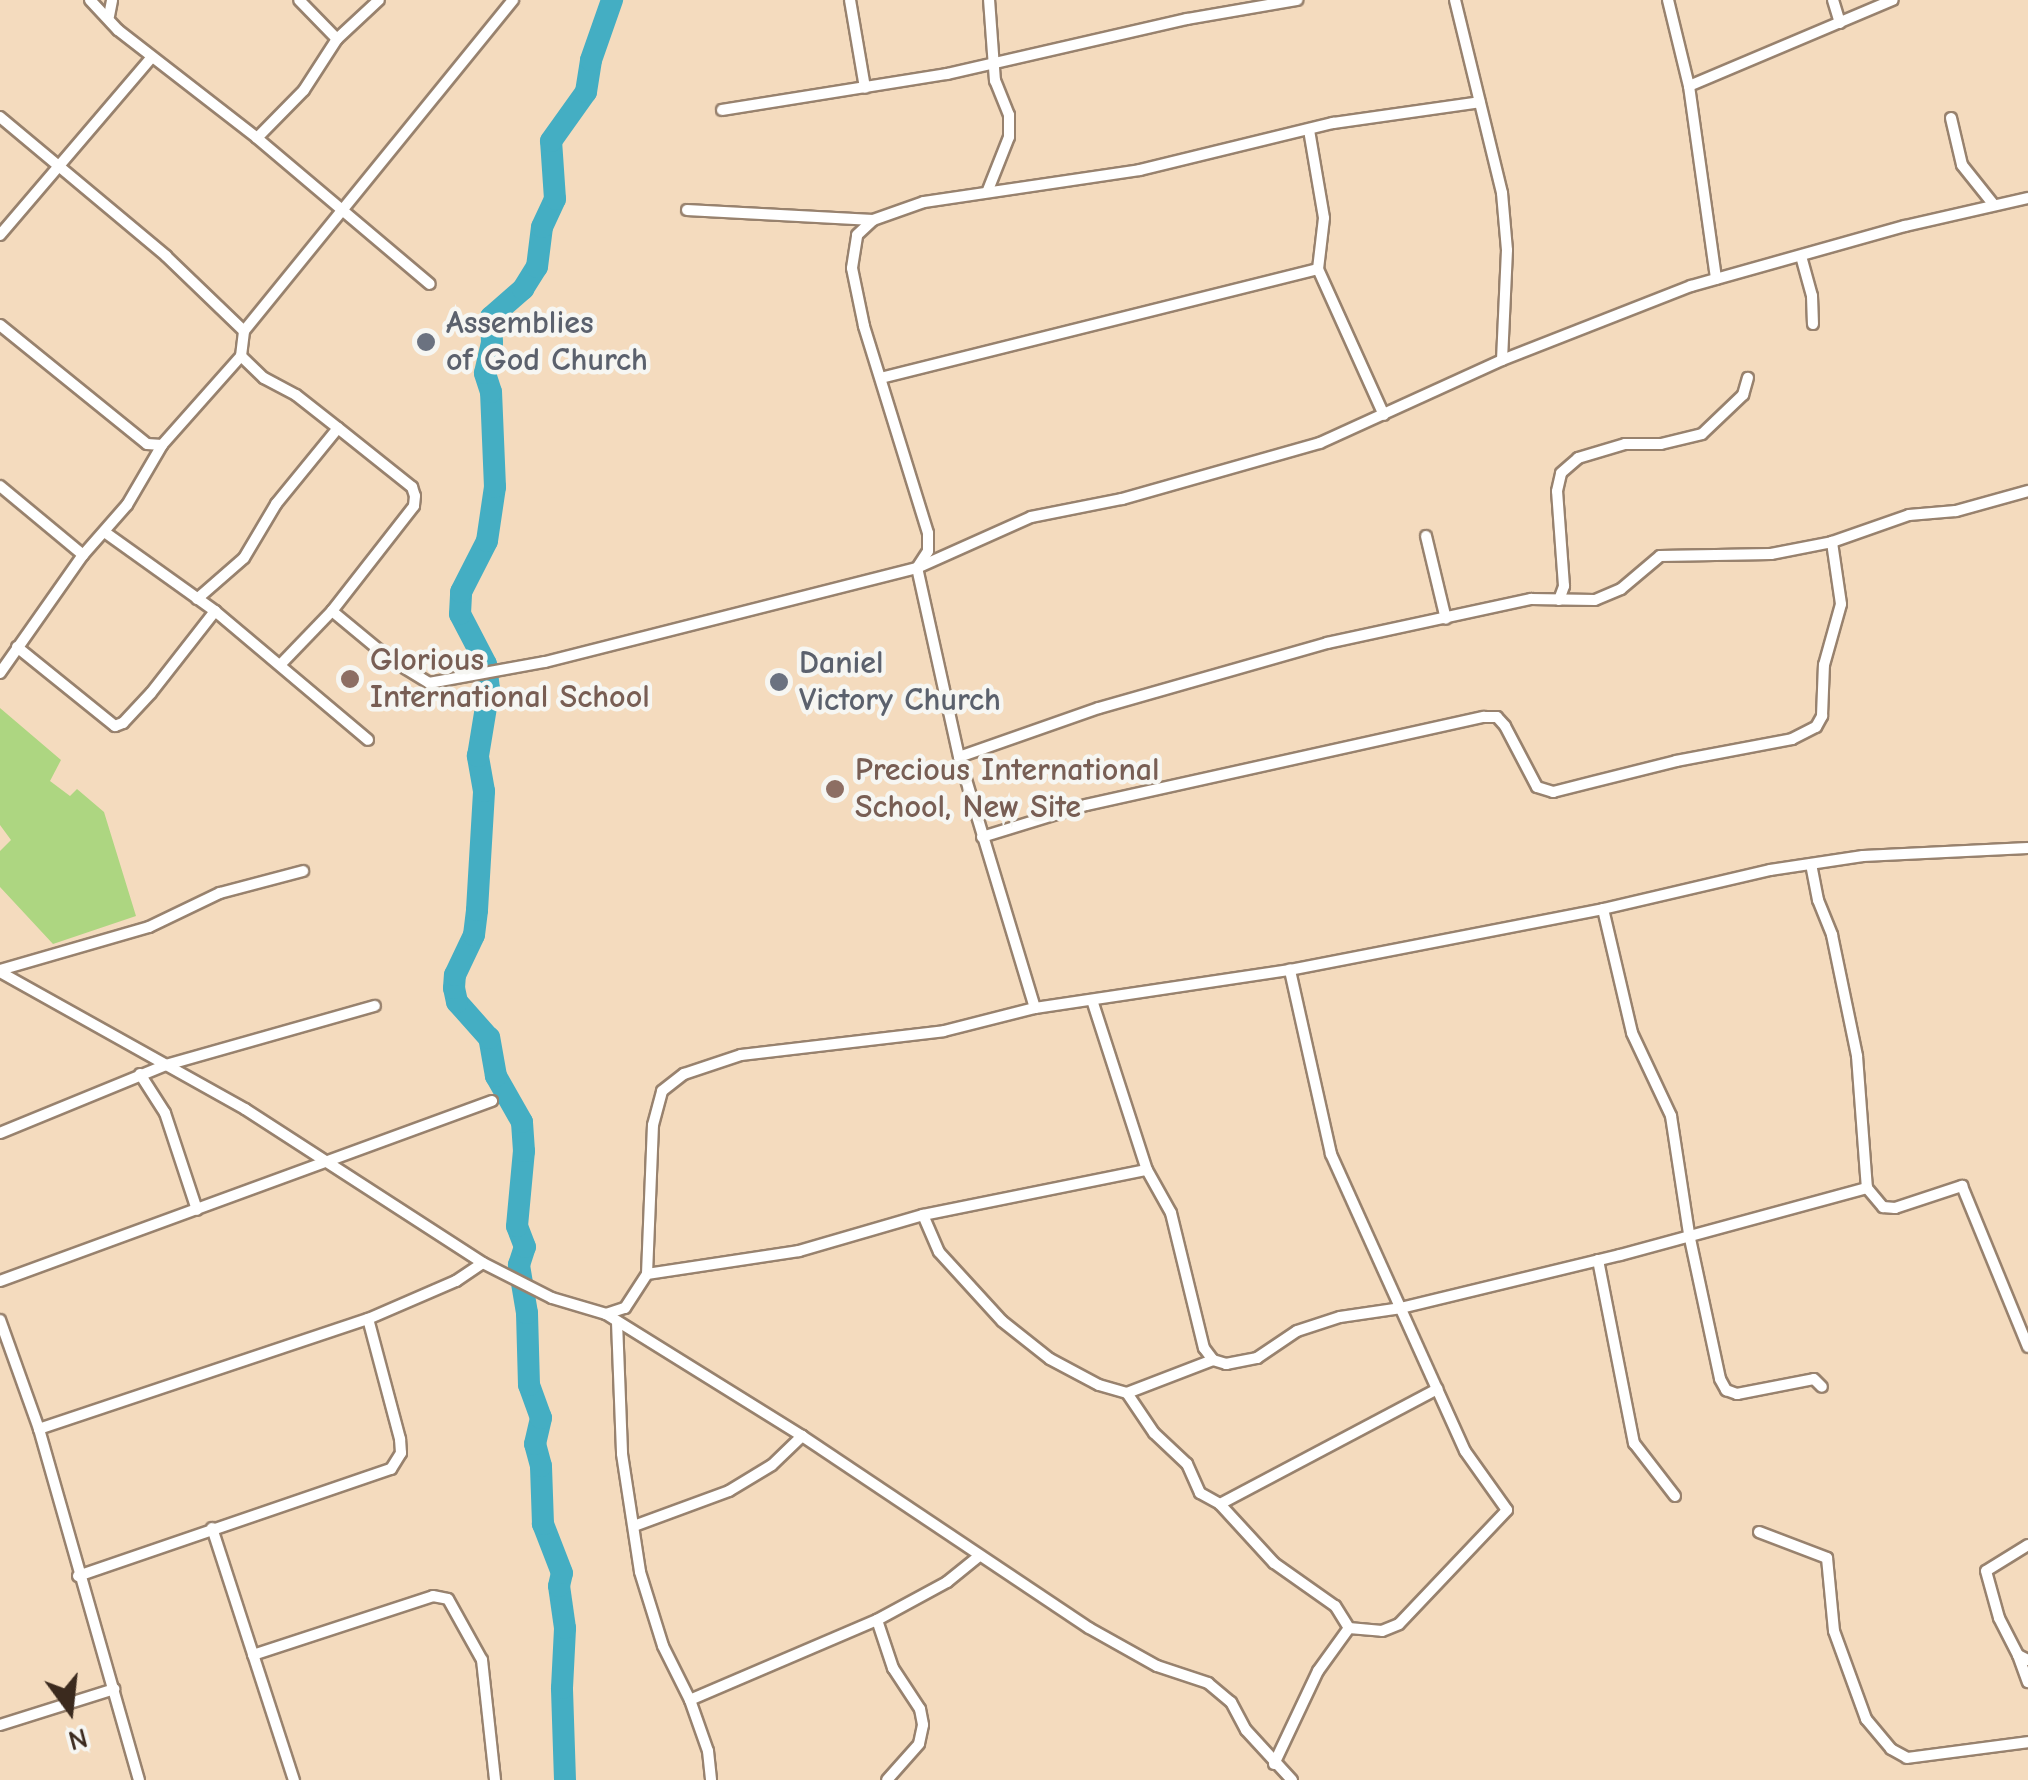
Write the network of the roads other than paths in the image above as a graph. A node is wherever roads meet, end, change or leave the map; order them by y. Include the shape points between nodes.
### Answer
1 (90, 0) edge
2 (112, 0) edge
3 (299, 0) edge
4 (378, 0) edge
5 (513, 0) edge
6 (850, 0) edge
7 (989, 0) edge
8 (1297, 0) edge
9 (1455, 0) edge
10 (1668, 0) edge
11 (1833, 0) edge
12 (1893, 0) edge
13 (109, 16) junction
14 (1840, 23) junction
15 (337, 39) junction
16 (151, 58) junction
17 (992, 64) junction
18 (1689, 86) junction
19 (865, 88) junction
20 (1480, 102) junction
21 (722, 110) dead end
22 (0, 118) edge
23 (1950, 118) dead end
24 (1309, 130) junction
25 (257, 138) junction
26 (60, 166) junction
27 (988, 190) junction
28 (2028, 198) edge
29 (1994, 205) junction
30 (340, 210) junction
31 (687, 210) dead end
32 (872, 220) junction
33 (0, 235) edge
34 (1801, 256) junction
35 (1318, 269) junction
36 (1716, 279) junction
37 (430, 284) dead end
38 (1813, 324) dead end
39 (0, 326) edge
40 (244, 330) junction
41 (241, 356) junction
42 (1502, 360) junction
43 (881, 378) junction
44 (1748, 378) dead end
45 (1384, 415) junction
46 (338, 428) junction
47 (162, 445) junction
48 (0, 486) edge
49 (2028, 491) edge
50 (106, 533) junction
51 (1426, 536) dead end
52 (1832, 542) junction
53 (83, 555) junction
54 (917, 568) junction
55 (197, 599) junction
56 (1559, 600) junction
57 (215, 611) junction
58 (332, 611) junction
59 (1446, 619) junction
60 (17, 648) junction
61 (280, 665) junction
62 (0, 673) edge
63 (368, 740) dead end
64 (959, 757) junction
65 (982, 837) junction
66 (2028, 848) edge
67 (1811, 864) junction
68 (303, 871) dead end
69 (1603, 909) junction
70 (1290, 970) junction
71 (0, 971) edge
72 (1092, 1000) junction
73 (375, 1006) dead end
74 (1036, 1008) junction
75 (166, 1065) junction
76 (140, 1074) junction
77 (492, 1101) dead end
78 (0, 1133) edge
79 (319, 1161) junction
80 (1147, 1170) junction
81 (1867, 1188) junction
82 (197, 1210) junction
83 (922, 1216) junction
84 (1689, 1234) junction
85 (1598, 1260) junction
86 (482, 1263) junction
87 (647, 1274) junction
88 (0, 1282) edge
89 (1401, 1308) junction
90 (606, 1314) junction
91 (368, 1319) junction
92 (0, 1320) edge
93 (617, 1322) junction
94 (2028, 1348) edge
95 (1212, 1360) junction
96 (1822, 1386) dead end
97 (1437, 1389) junction
98 (1127, 1393) junction
99 (39, 1428) junction
100 (802, 1436) junction
101 (1675, 1496) dead end
102 (1220, 1504) junction
103 (634, 1526) junction
104 (212, 1528) junction
105 (1759, 1532) dead end
106 (2028, 1545) edge
107 (978, 1557) junction
108 (78, 1576) junction
109 (877, 1620) junction
110 (1348, 1628) junction
111 (254, 1655) junction
112 (2023, 1658) edge
113 (2028, 1682) edge
114 (114, 1689) junction
115 (690, 1700) junction
116 (0, 1724) edge
117 (2028, 1742) edge
118 (1274, 1764) junction
119 (139, 1780) edge
120 (294, 1780) edge
121 (494, 1780) edge
122 (711, 1780) edge
123 (887, 1780) edge
124 (1292, 1780) edge

1 - 13 street
2 - 13 street
3 - 15 street
4 - 15 street
5 - 30 street
6 - 19 street
7 - 17 street
8 - 17 street
9 - 20 street
10 - 18 street
11 - 14 street
12 - 14 street
13 - 16 street
14 - 18 street
15 - 25 street via 304,90
16 - 25 street
16 - 26 street
17 - 19 street
17 - 27 street via 1009,137
18 - 36 street
19 - 21 street
20 - 24 street
20 - 42 street via 1502,193 1507,250
22 - 26 street
23 - 29 street via 1962,165
24 - 27 street via 1140,170
24 - 35 street via 1324,218
25 - 30 street
26 - 33 street
26 - 40 street
27 - 32 street
28 - 29 street
29 - 34 street
30 - 37 street
30 - 40 street
31 - 32 street
32 - 43 street via 857,235 852,268
34 - 36 street
34 - 38 street
35 - 43 street
35 - 45 street
36 - 42 street
39 - 47 street via 147,444
40 - 41 street
41 - 46 street
41 - 47 street
42 - 45 street
43 - 54 street via 928,533 928,551
44 - 56 street via 1743,395 1702,434 1625,444 1578,458 1561,473
45 - 54 street via 1302,448 1122,499 1031,517
46 - 55 street via 276,504 244,558
46 - 58 street via 416,496
47 - 50 street
48 - 53 street
49 - 52 street via 1956,511 1909,515
50 - 53 street
50 - 55 street
51 - 59 street
52 - 56 street via 1770,554 1660,556 1595,600
52 - 65 street via 1842,604 1824,665 1822,716 1816,727 1792,739 1554,792 1538,786 1505,726 1484,717 1125,796
53 - 60 street
54 - 58 street via 429,683
54 - 64 street
55 - 57 street
56 - 59 street
57 - 60 street via 152,693 115,726
57 - 61 street
58 - 61 street
59 - 64 street via 1327,643 1098,708
60 - 62 street
61 - 63 street
64 - 65 street
65 - 74 street
66 - 67 street
67 - 69 street
67 - 81 street via 1857,1056
68 - 71 street via 220,894 149,928
69 - 70 street
69 - 84 street via 1632,1033 1671,1116
70 - 72 street
70 - 89 street via 1331,1154
71 - 75 street
72 - 74 street
72 - 80 street
73 - 75 street
74 - 87 street via 944,1031 741,1055 684,1074 662,1092 652,1126
75 - 76 street
75 - 79 street
76 - 78 street
76 - 82 street via 165,1114
77 - 79 street
79 - 82 street
79 - 86 street
80 - 83 street
80 - 95 street via 1170,1213
81 - 84 street
81 - 94 street via 1883,1208 1895,1208 1962,1186
82 - 88 street
83 - 87 street via 798,1250
83 - 98 street via 939,1252 1002,1321 1050,1359
84 - 85 street
84 - 96 street via 1726,1390 1737,1394 1814,1379
85 - 89 street
85 - 101 street via 1634,1443
86 - 90 street
86 - 91 street
87 - 90 street via 624,1308
89 - 95 street via 1340,1317 1297,1332 1257,1358
89 - 97 street
90 - 93 street
91 - 99 street
91 - 104 street via 400,1439 401,1453 391,1468
92 - 99 street
93 - 100 street
93 - 103 street via 622,1454
95 - 98 street
97 - 102 street
97 - 110 street via 1465,1451 1507,1510 1399,1624 1382,1631
98 - 102 street via 1154,1433 1187,1464 1200,1493
99 - 108 street
100 - 103 street via 772,1465 729,1491
100 - 107 street
102 - 110 street via 1274,1563 1335,1606
103 - 115 street via 663,1646
104 - 108 street
104 - 111 street
105 - 117 street via 1826,1558 1834,1631 1866,1719 1891,1748 1907,1758
106 - 112 street via 1986,1571 1999,1618
107 - 109 street
107 - 118 street via 1157,1666 1208,1683 1231,1702
108 - 114 street
109 - 115 street
109 - 123 street via 923,1726 919,1744
110 - 118 street via 1318,1671
111 - 120 street
111 - 121 street via 433,1596 448,1599 482,1660
112 - 113 street
114 - 116 street
114 - 119 street
115 - 122 street
118 - 124 street

